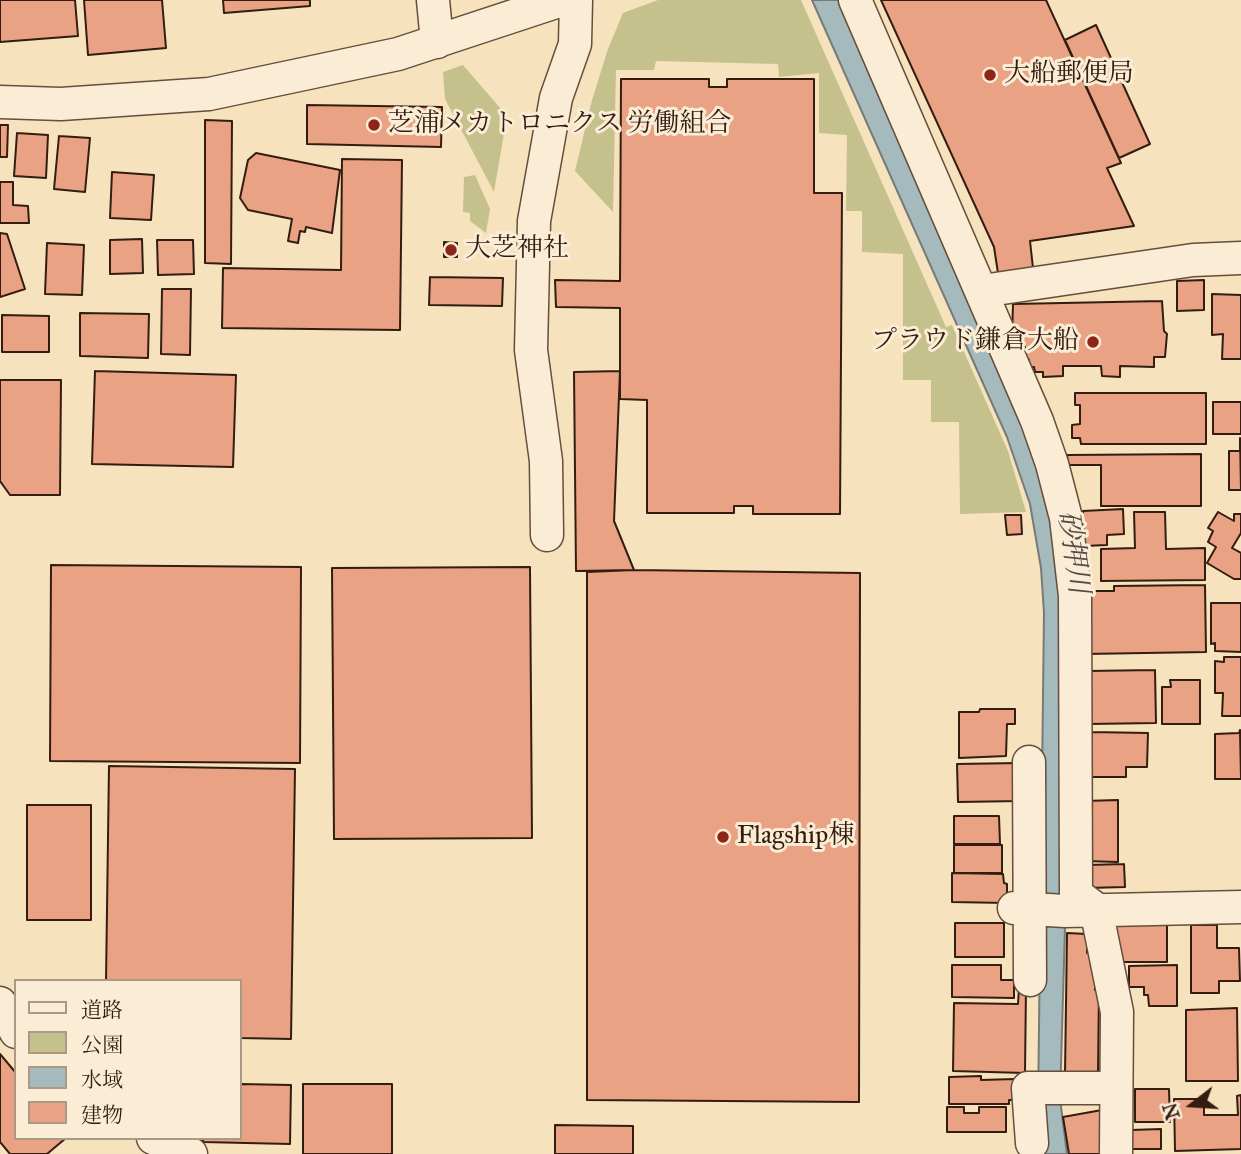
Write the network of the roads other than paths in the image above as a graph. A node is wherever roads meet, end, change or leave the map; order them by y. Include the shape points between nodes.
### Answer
1 (433, 0) edge
2 (562, 0) edge
3 (576, 0) edge
4 (855, 0) edge
5 (437, 42) junction
6 (0, 102) edge
7 (1239, 252) edge
8 (982, 291) junction
9 (547, 535) dead end
10 (1029, 762) dead end
11 (1241, 906) edge
12 (1049, 909) junction
13 (1030, 980) dead end
14 (0, 1003) edge
15 (14, 1028) edge
16 (1116, 1088) junction
17 (158, 1140) edge
18 (1032, 1143) dead end
19 (191, 1154) edge
20 (1116, 1154) edge

1 - 5 street
2 - 5 street
3 - 9 street via 575,44 556,98 534,221 531,349 546,461
4 - 8 street
5 - 6 street via 209,94 61,104
7 - 8 street
8 - 12 street via 1052,464 1066,518 1075,596 1076,894
10 - 12 street
11 - 12 street
12 - 13 street
12 - 16 street via 1116,1012
14 - 15 street
16 - 18 street via 1028,1088
16 - 20 street
17 - 19 street

